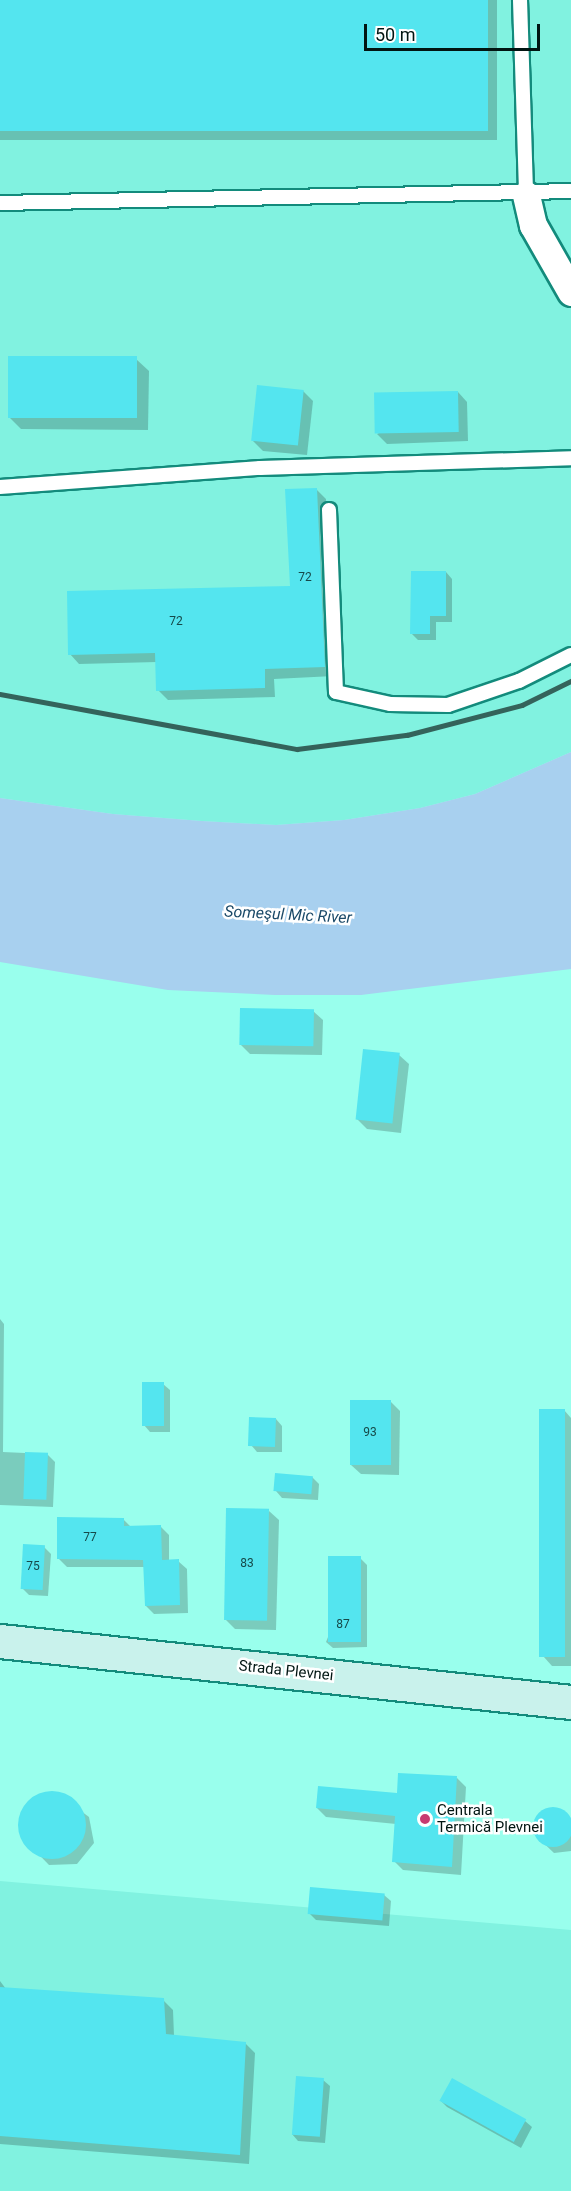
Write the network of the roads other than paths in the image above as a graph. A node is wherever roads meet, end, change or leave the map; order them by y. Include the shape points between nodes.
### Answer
1 (520, 0) edge
2 (571, 191) edge
3 (526, 195) junction
4 (0, 203) edge
5 (571, 292) edge
6 (571, 458) edge
7 (0, 487) edge
8 (329, 510) dead end
9 (571, 655) edge
10 (0, 1641) edge
11 (571, 1702) edge

1 - 3 lane
2 - 3 lane
3 - 4 lane
3 - 5 street via 533,225
6 - 7 lane via 260,468
8 - 9 lane via 336,692 390,704 448,705 519,681
10 - 11 main road, Strada Plevnei

